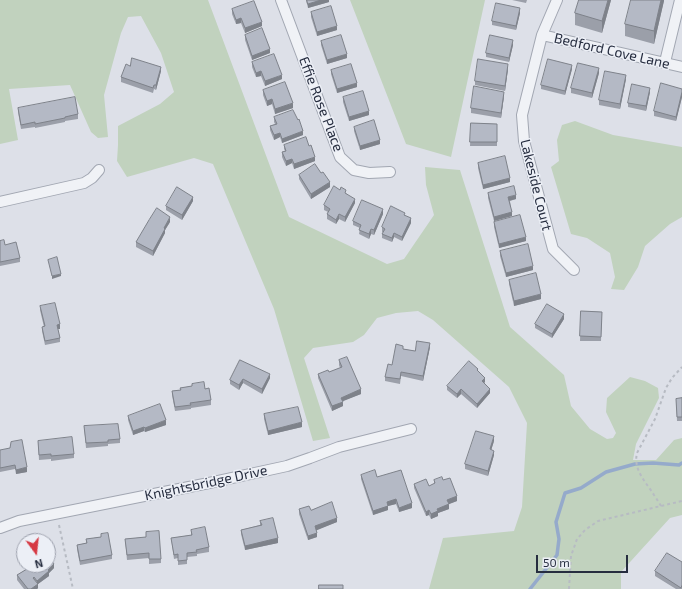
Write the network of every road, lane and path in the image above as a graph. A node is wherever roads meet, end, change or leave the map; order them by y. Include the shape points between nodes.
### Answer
1 (281, 0) edge
2 (556, 0) edge
3 (680, 0) edge
4 (542, 35) junction
5 (665, 62) junction
6 (682, 66) edge
7 (98, 170) dead end
8 (390, 172) dead end
9 (0, 202) edge
10 (574, 270) dead end
11 (682, 367) edge
12 (410, 429) dead end
13 (682, 501) edge
14 (661, 506) junction
15 (57, 514) junction
16 (0, 528) edge
17 (73, 589) edge
18 (569, 589) edge

1 - 8 street, Effie Rose Place via 340,157 354,170 370,173
2 - 4 street, Lakeside Court
3 - 5 street
4 - 5 street, Bedford Cove Lane
4 - 10 street, Lakeside Court via 522,115 524,141 553,249
5 - 6 street, Bedford Cove Lane
7 - 9 street via 84,184
11 - 14 path via 666,388 655,419 636,458 638,470
12 - 15 street, Knightsbridge Drive via 339,447 287,466
13 - 14 path
14 - 18 path via 598,521 585,530 577,539 571,556
15 - 16 street, Knightsbridge Drive via 19,521
15 - 17 path

